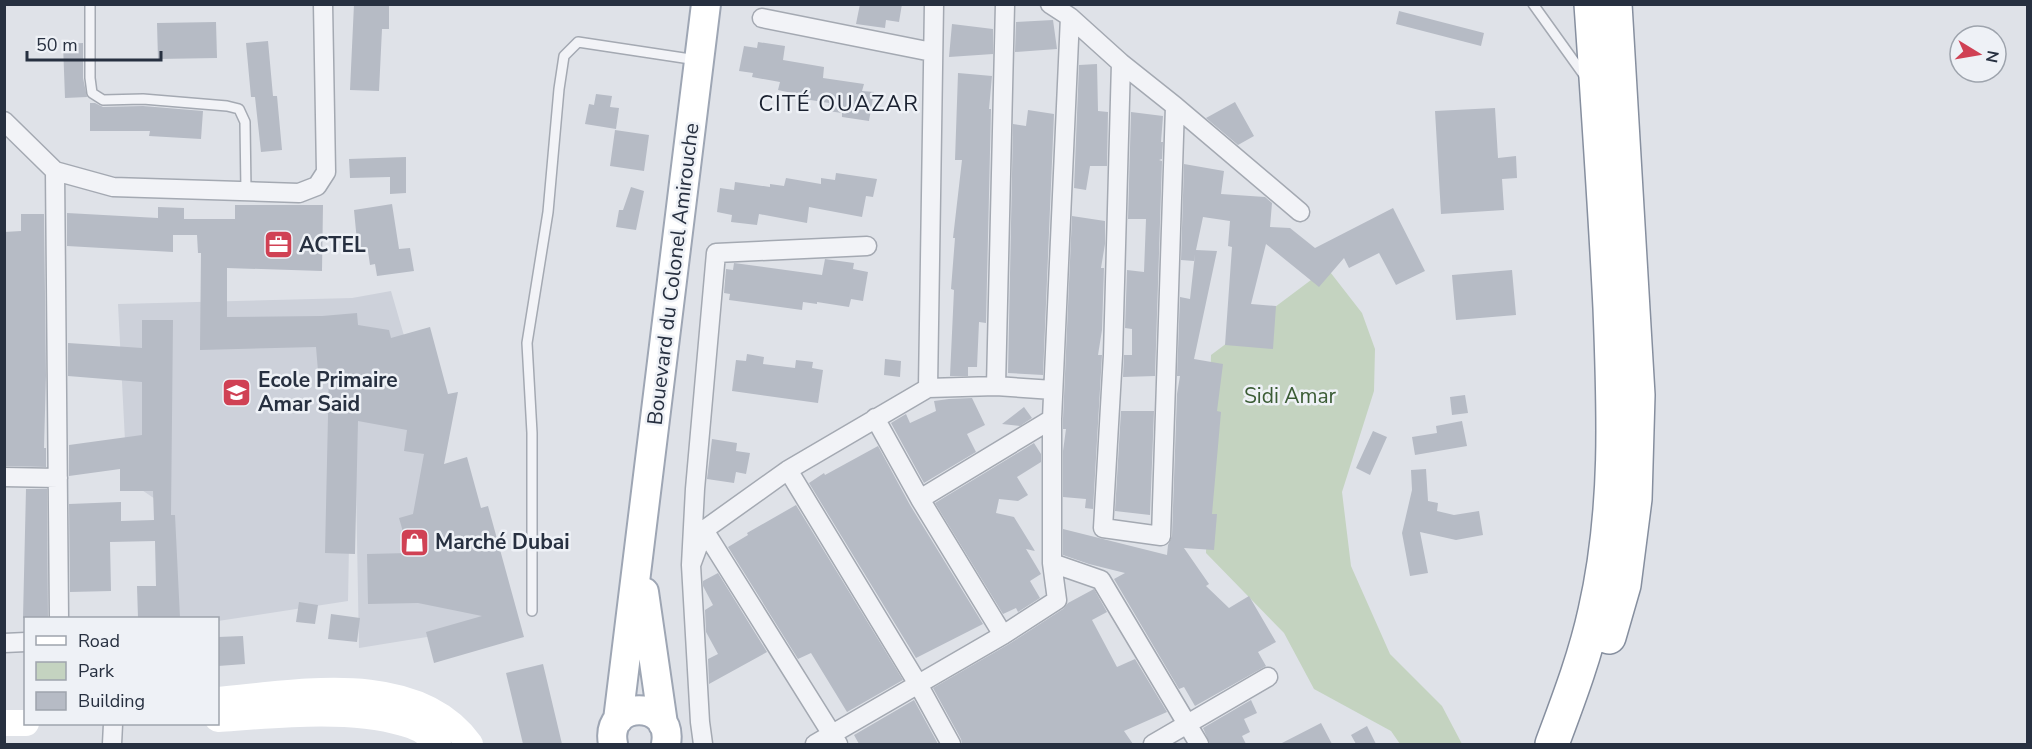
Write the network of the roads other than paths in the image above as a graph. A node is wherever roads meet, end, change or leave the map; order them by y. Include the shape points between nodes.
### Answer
1 (90, 4) edge
2 (323, 4) edge
3 (706, 4) edge
4 (934, 4) edge
5 (1005, 4) edge
6 (1050, 4) edge
7 (1533, 4) edge
8 (1591, 4) edge
9 (1615, 4) edge
10 (1070, 17) junction
11 (762, 18) dead end
12 (932, 52) junction
13 (699, 60) junction
14 (1121, 63) junction
15 (1597, 92) junction
16 (1175, 106) junction
17 (4, 121) edge
18 (55, 171) junction
19 (246, 191) junction
20 (1300, 212) dead end
21 (867, 246) dead end
22 (996, 386) junction
23 (928, 388) junction
24 (1053, 390) junction
25 (875, 418) junction
26 (1052, 419) junction
27 (788, 470) junction
28 (4, 477) edge
29 (58, 478) junction
30 (920, 499) junction
31 (704, 530) junction
32 (639, 543) junction
33 (1052, 563) junction
34 (691, 565) junction
35 (532, 611) dead end
36 (58, 617) edge
37 (1003, 635) junction
38 (24, 642) edge
39 (4, 643) edge
40 (1268, 678) dead end
41 (918, 684) junction
42 (219, 700) edge
43 (219, 719) edge
44 (4, 723) edge
45 (24, 723) edge
46 (113, 725) edge
47 (1186, 725) junction
48 (614, 738) edge
49 (666, 739) edge
50 (836, 740) edge
51 (112, 744) edge
52 (438, 744) edge
53 (470, 744) edge
54 (703, 744) edge
55 (815, 744) edge
56 (951, 744) edge
57 (1153, 744) edge
58 (1199, 744) edge
59 (1552, 744) edge
60 (1576, 744) edge

1 - 19 lane via 92,93 103,100 143,99 239,110 245,122
2 - 19 street via 326,172 317,186 299,193
3 - 13 main road, Bouevard du Colonel Amirouche
4 - 12 street
5 - 22 street
6 - 10 street
7 - 15 lane
8 - 15 highway
9 - 60 highway via 1638,395 1635,499 1624,585
10 - 14 street
10 - 24 street
11 - 12 street
12 - 23 street
13 - 32 main road, Bouevard du Colonel Amirouche
13 - 35 lane via 578,42 564,56 548,212 527,344 532,433
14 - 16 street
14 - 16 street via 1113,355 1103,528 1161,536
15 - 59 highway via 1614,395 1613,483 1595,610 1576,681
16 - 20 street
17 - 18 street
18 - 19 street via 112,187
18 - 29 street
21 - 34 street via 716,252
22 - 23 street
22 - 24 street
23 - 25 street
24 - 26 street
25 - 27 street
25 - 30 street
26 - 30 street
26 - 33 street
27 - 31 street
27 - 41 street
28 - 29 street
29 - 36 street
30 - 37 street
31 - 34 street
31 - 50 street
32 - 48 main road, Bouevard du Colonel Amirouche
32 - 49 main road, Bouevard du Colonel Amirouche
33 - 37 street via 1057,600
33 - 47 street via 1101,580
34 - 54 street
37 - 41 street
38 - 39 street
40 - 47 street
41 - 50 street
41 - 56 street
42 - 53 main road via 318,690 378,694 417,704 441,717
43 - 52 main road via 359,716 404,723
44 - 45 main road
46 - 51 street
47 - 57 street
47 - 58 street
48 - 49 main road via 632,711 641,710 658,717
50 - 55 street

